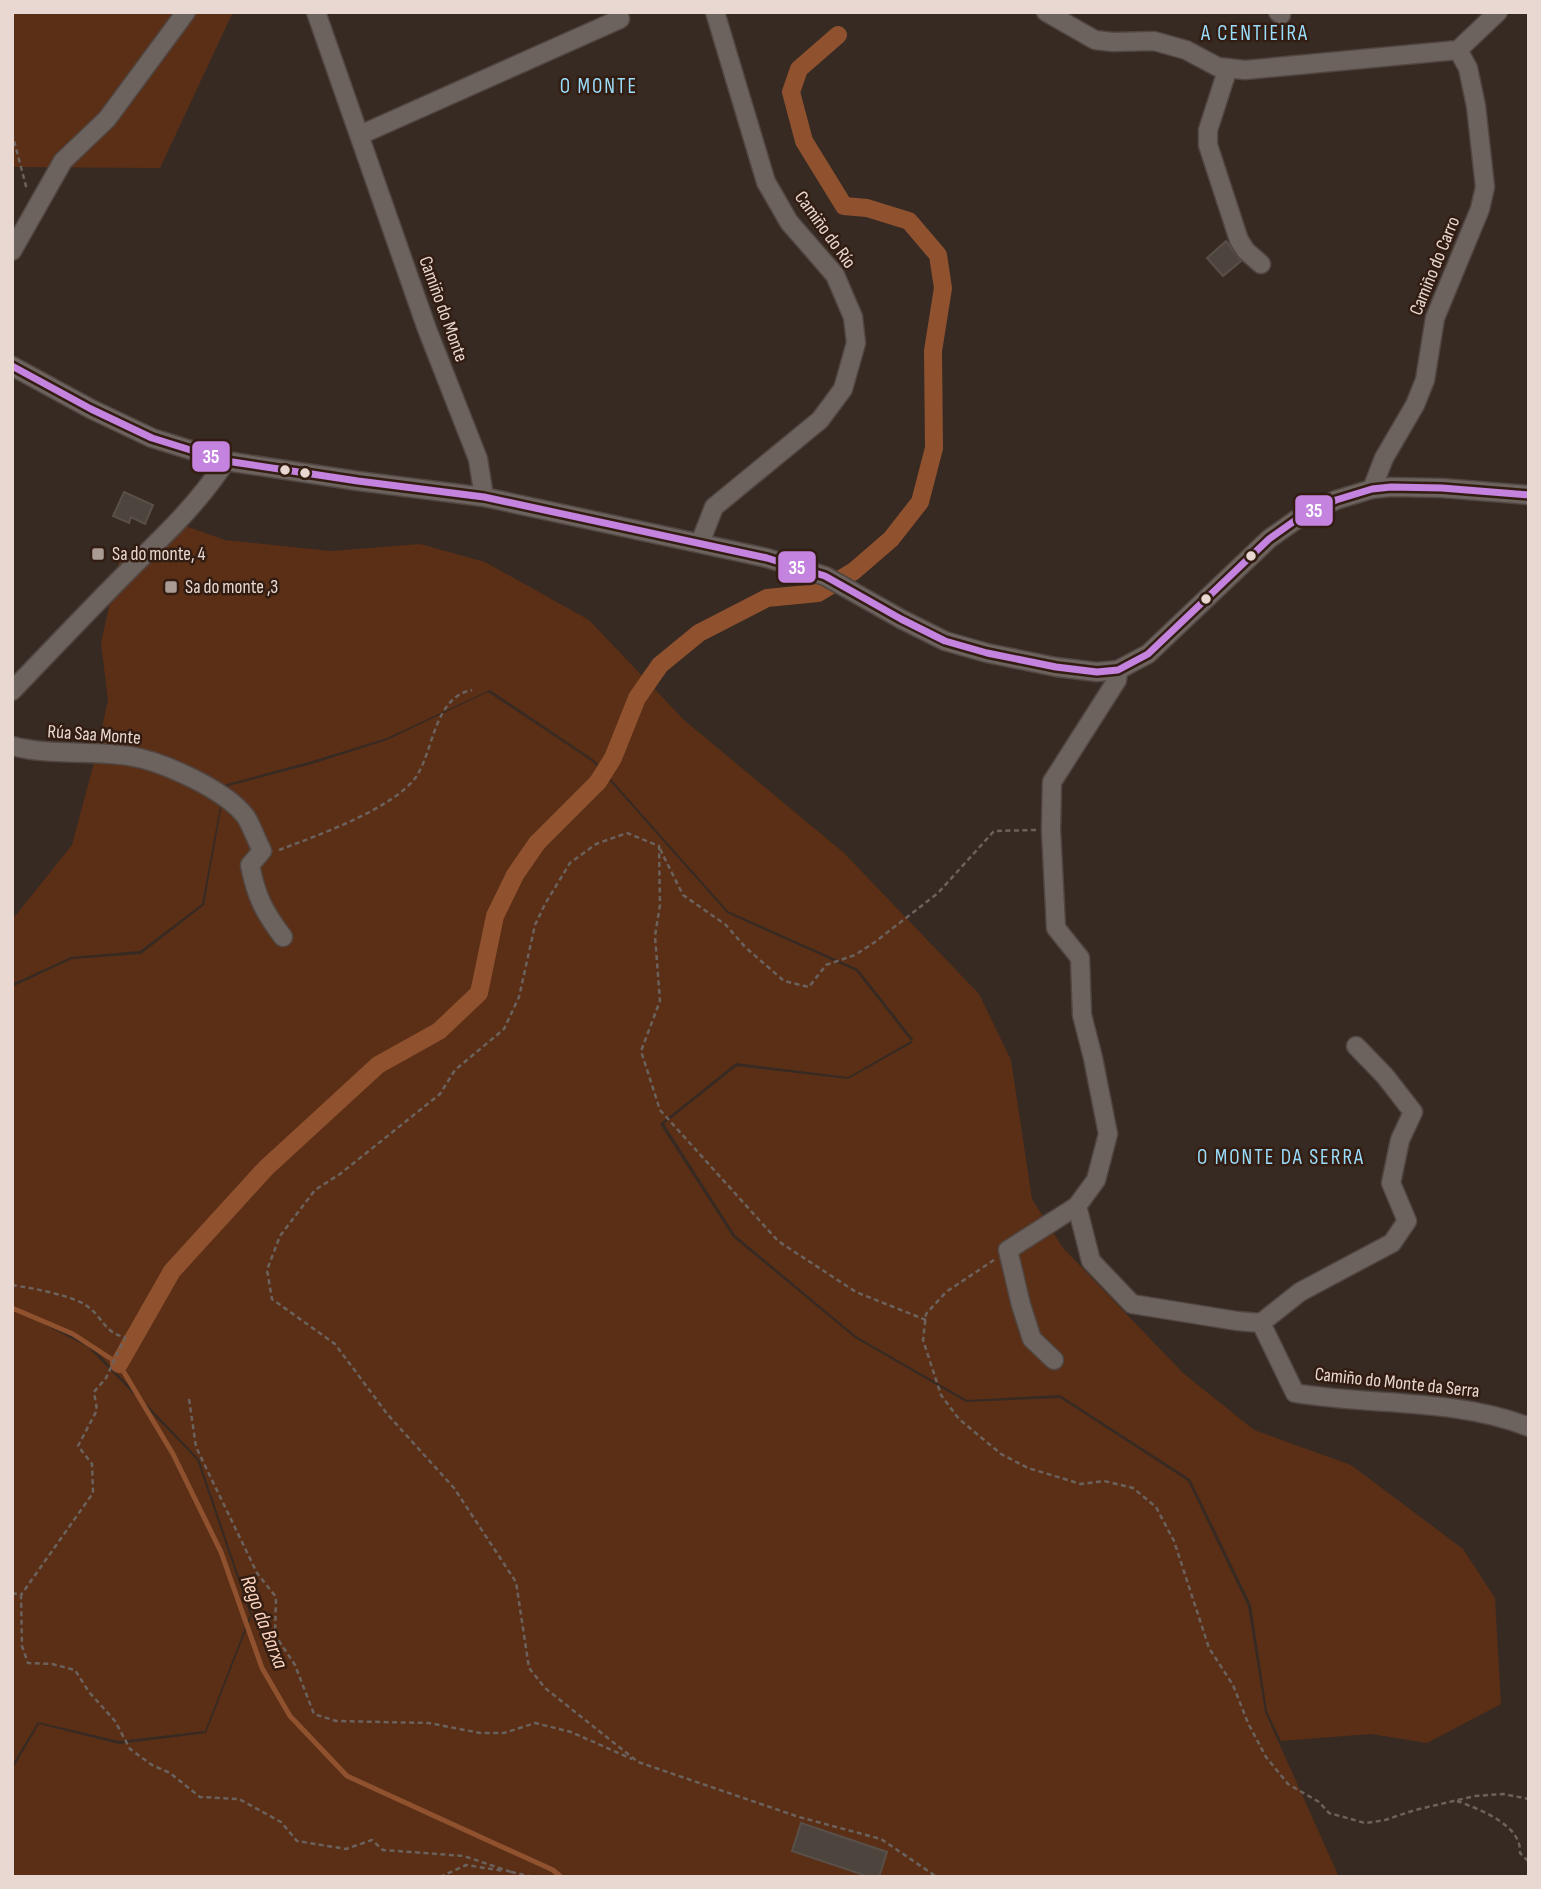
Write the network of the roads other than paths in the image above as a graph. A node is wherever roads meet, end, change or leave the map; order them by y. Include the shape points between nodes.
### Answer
1 (186, 12) edge
2 (316, 12) edge
3 (617, 12) edge
4 (715, 12) edge
5 (1046, 12) edge
6 (1498, 12) edge
7 (1458, 50) junction
8 (1228, 68) junction
9 (359, 135) junction
10 (12, 251) edge
11 (1261, 264) dead end
12 (12, 366) edge
13 (226, 461) junction
14 (1372, 489) junction
15 (1529, 495) edge
16 (484, 497) junction
17 (700, 543) junction
18 (1118, 670) junction
19 (12, 691) edge
20 (12, 746) edge
21 (282, 937) dead end
22 (1356, 1046) dead end
23 (1077, 1206) junction
24 (1261, 1323) junction
25 (1054, 1360) dead end
26 (1529, 1427) edge

1 - 10 street via 107,118 63,161
2 - 9 street, Camiño do Monte
3 - 9 street via 620,19
4 - 17 street, Camiño do Río via 766,182 789,222 835,275 853,317 856,343 843,389 820,420 714,507
5 - 8 street via 1095,40 1154,41
6 - 7 street
7 - 8 street via 1245,71
7 - 14 street, Camiño do Carro via 1468,68 1476,106 1485,187 1435,318 1425,380
8 - 11 street via 1208,130 1208,145 1239,240
9 - 16 street, Camiño do Monte via 478,459
12 - 13 street via 152,438
13 - 16 street
13 - 19 street via 170,532
14 - 15 street via 1442,488
14 - 18 street via 1336,499 1284,527 1148,654
16 - 17 street
17 - 18 street via 825,576 956,644 1056,667
18 - 23 street via 1117,680 1052,782 1056,928 1080,958 1082,1015 1108,1134 1096,1180
20 - 21 street, Rúa Saa Monte via 35,752 127,755 158,762 208,787 245,817 262,851 250,865 256,893
22 - 24 street via 1413,1112 1400,1140 1391,1183 1407,1221 1392,1243 1300,1292
23 - 24 street via 1091,1261 1132,1304
23 - 25 street via 1008,1250 1032,1339
24 - 26 street, Camiño do Monte da Serra via 1294,1393 1467,1410

